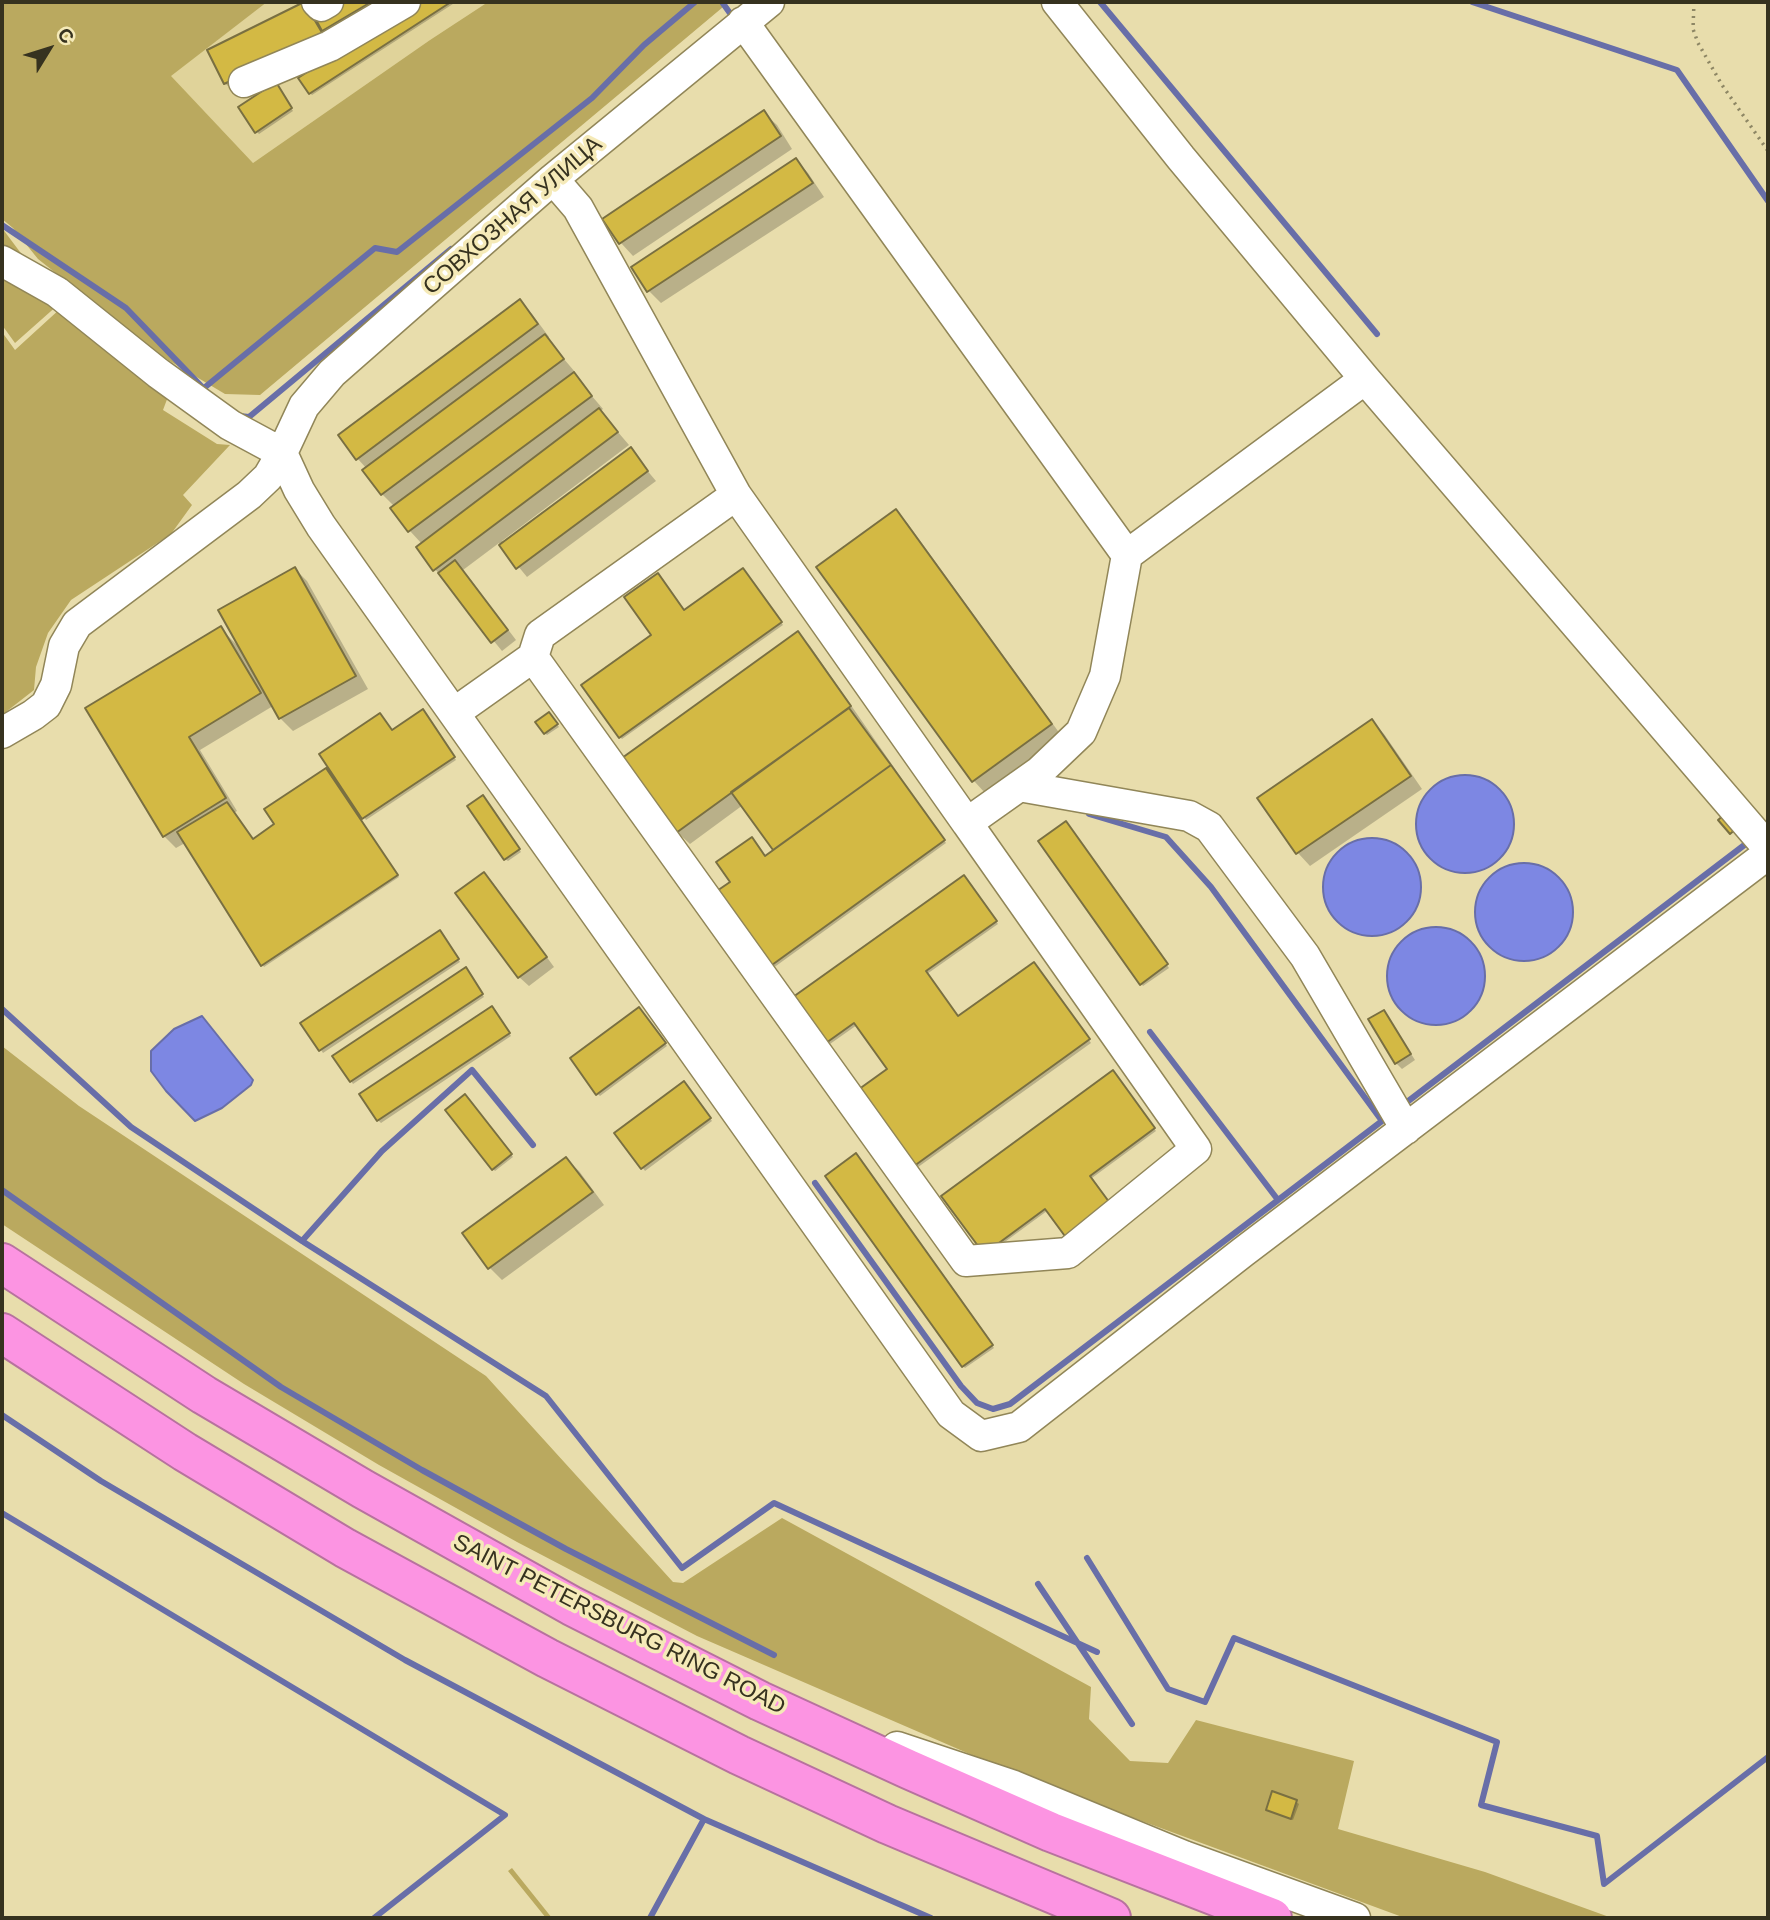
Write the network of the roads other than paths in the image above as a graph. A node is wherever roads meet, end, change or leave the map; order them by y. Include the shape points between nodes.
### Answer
1 (317, 2) edge
2 (328, 2) edge
3 (405, 2) edge
4 (769, 2) edge
5 (1057, 2) edge
6 (743, 22) junction
7 (244, 82) dead end
8 (553, 179) junction
9 (2, 261) edge
10 (1365, 379) junction
11 (282, 453) junction
12 (736, 495) junction
13 (1127, 555) junction
14 (533, 657) junction
15 (453, 713) junction
16 (2, 733) edge
17 (1019, 786) junction
18 (967, 823) junction
19 (1768, 848) edge
20 (1768, 855) edge
21 (1406, 1129) junction
22 (2, 1263) edge
23 (2, 1332) edge
24 (760, 1701) junction
25 (1111, 1918) edge
26 (1272, 1918) edge
27 (1355, 1918) edge

1 - 2 street via 320,6
3 - 7 street via 330,46
4 - 6 street, СОВХОЗНАЯ УЛИЦА
5 - 10 street
6 - 8 street, СОВХОЗНАЯ УЛИЦА
6 - 13 street
8 - 11 street, СОВХОЗНАЯ УЛИЦА via 332,373 304,406
8 - 12 street via 578,208
9 - 11 street via 57,292 222,419
10 - 13 street
10 - 19 street
11 - 15 street via 321,526
11 - 16 street, СОВХОЗНАЯ УЛИЦА via 268,477 249,495 77,624 64,646 56,685 46,705
12 - 14 street via 540,635
12 - 18 street
13 - 17 street via 1105,676 1081,732
14 - 15 street
14 - 18 street via 966,1261 1068,1253 1196,1149
15 - 21 street via 951,1414 981,1436 1018,1427
17 - 18 street
17 - 21 street via 1189,816 1209,827 1305,956
20 - 21 street
22 - 24 highway, SAINT PETERSBURG RING ROAD via 204,1395 363,1489 572,1606
23 - 25 highway via 185,1452 345,1548 547,1658 887,1824
24 - 26 highway, SAINT PETERSBURG RING ROAD via 1051,1832
24 - 27 street via 1014,1786 1184,1856

